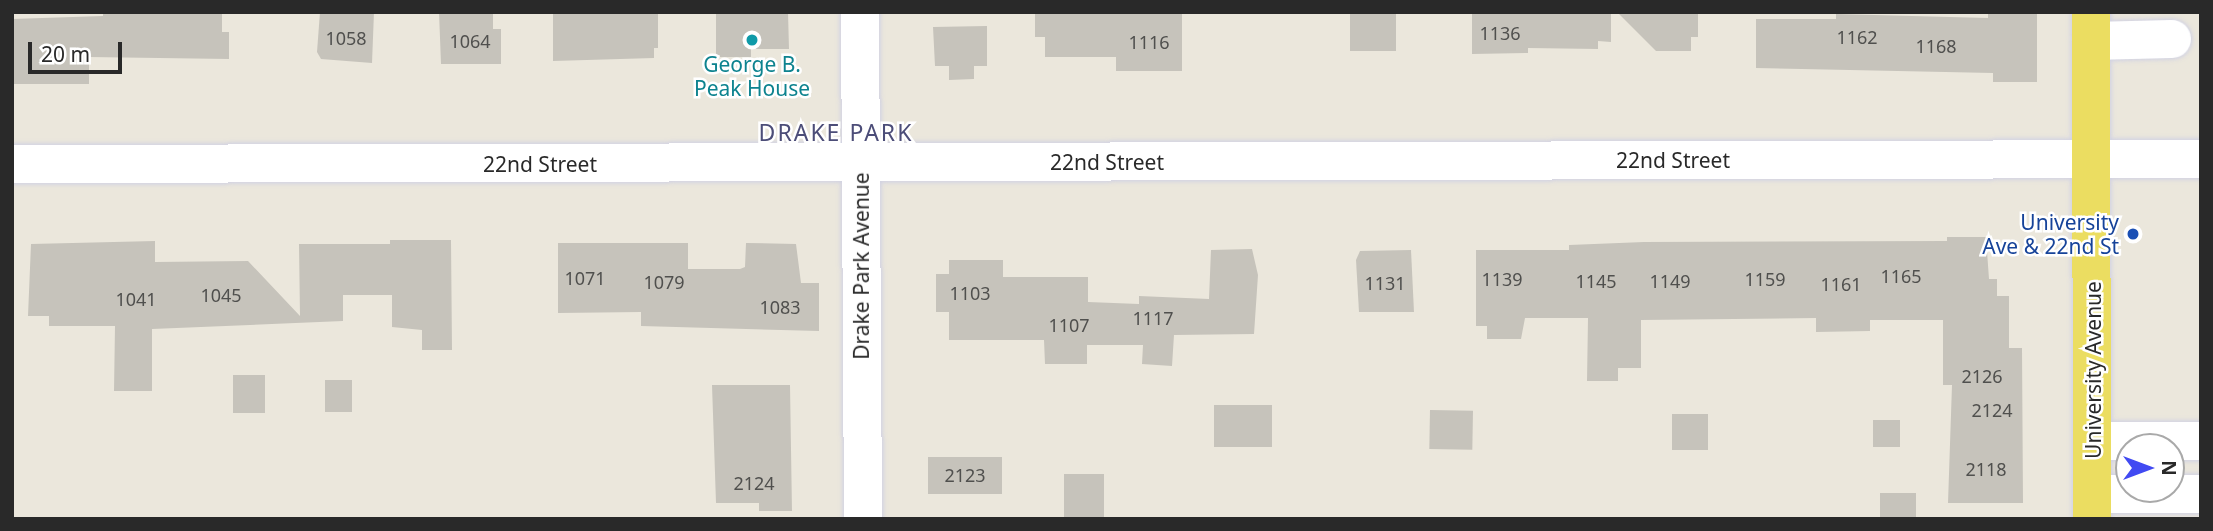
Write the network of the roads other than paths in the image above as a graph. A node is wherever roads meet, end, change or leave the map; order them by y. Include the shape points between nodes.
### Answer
1 (860, 12) edge
2 (2091, 26) edge
3 (2182, 35) edge
4 (2092, 158) junction
5 (2201, 159) edge
6 (860, 162) junction
7 (12, 164) edge
8 (2201, 441) edge
9 (2092, 442) junction
10 (2201, 494) edge
11 (2092, 507) edge
12 (863, 519) edge

1 - 6 street, Drake Park Avenue
2 - 3 street
2 - 4 main road, University Avenue
4 - 5 street, 22nd Street
4 - 6 street, 22nd Street
4 - 9 main road, University Avenue
6 - 7 street, 22nd Street
6 - 12 street, Drake Park Avenue
8 - 9 street
9 - 11 main road, University Avenue
10 - 11 street

